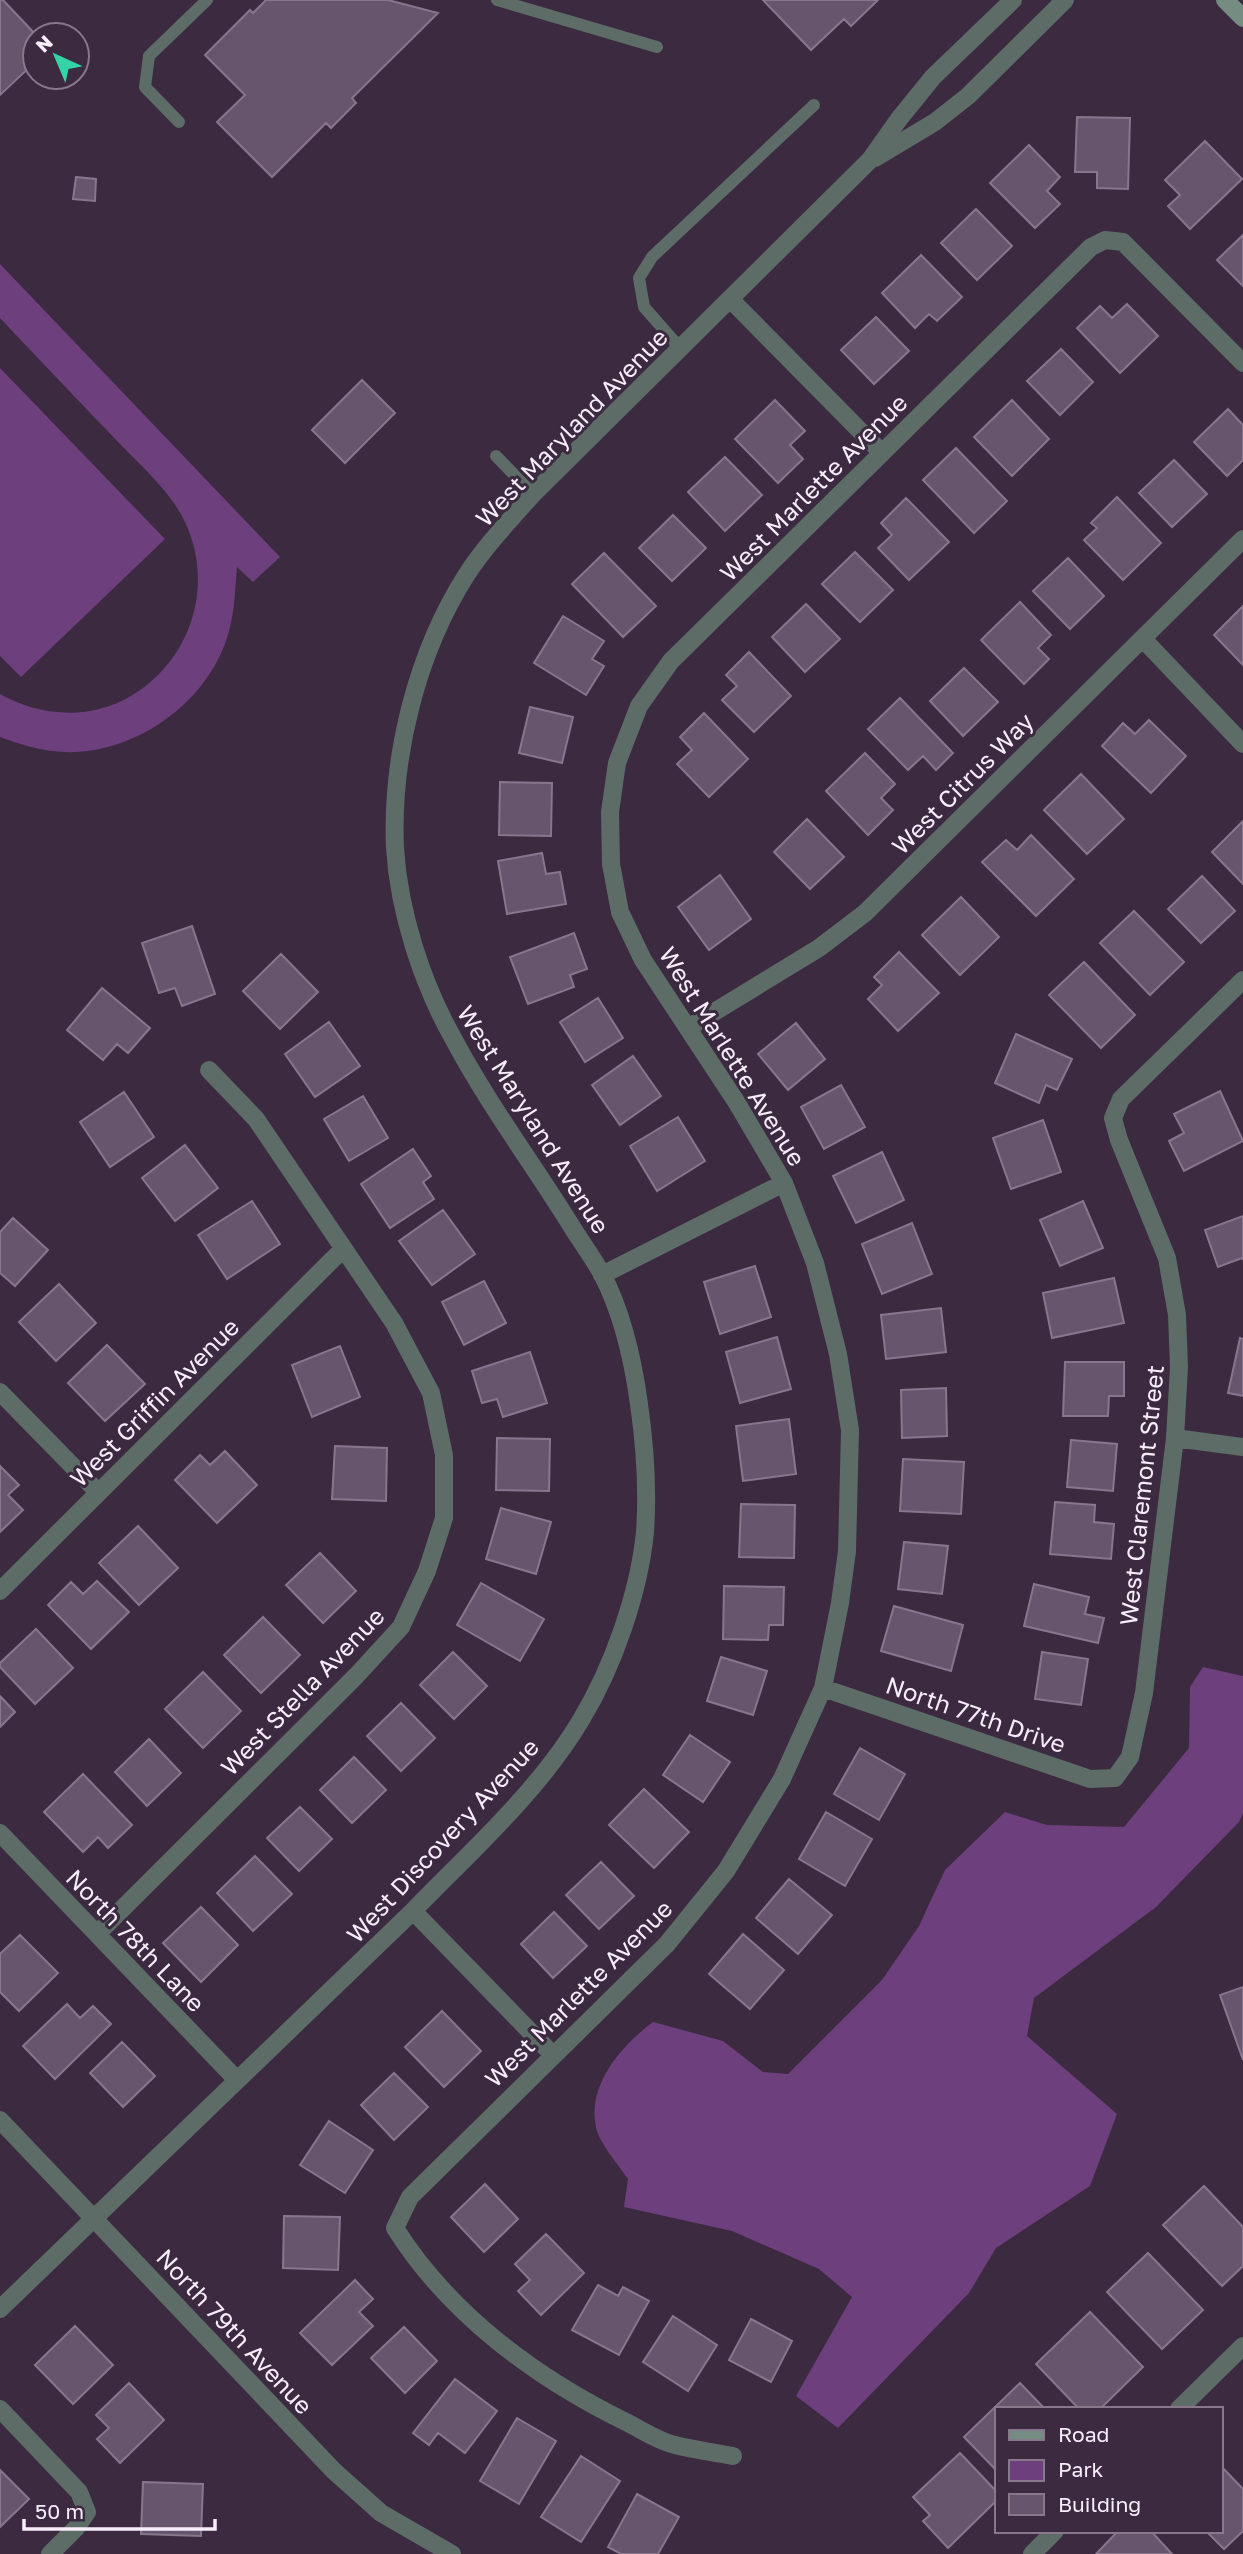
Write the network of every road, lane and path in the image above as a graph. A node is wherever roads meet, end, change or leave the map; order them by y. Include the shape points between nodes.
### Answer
1 (207, 0) edge
2 (497, 0) edge
3 (1013, 0) edge
4 (1065, 0) edge
5 (1225, 0) edge
6 (1243, 18) edge
7 (657, 47) dead end
8 (814, 105) dead end
9 (179, 122) dead end
10 (870, 160) junction
11 (731, 300) junction
12 (681, 349) junction
13 (1243, 363) edge
14 (882, 453) junction
15 (496, 456) dead end
16 (533, 494) junction
17 (1243, 539) edge
18 (1143, 639) junction
19 (1243, 744) edge
20 (1243, 980) edge
21 (688, 1028) junction
22 (209, 1070) dead end
23 (784, 1183) junction
24 (343, 1249) junction
25 (602, 1275) junction
26 (0, 1392) edge
27 (1175, 1438) junction
28 (1243, 1447) edge
29 (98, 1492) junction
30 (0, 1591) edge
31 (823, 1688) junction
32 (1115, 1778) joint
33 (0, 1833) edge
34 (413, 1912) junction
35 (97, 1934) junction
36 (554, 2055) junction
37 (237, 2080) junction
38 (0, 2120) edge
39 (94, 2218) junction
40 (0, 2309) edge
41 (1243, 2346) edge
42 (1182, 2407) edge
43 (0, 2409) edge
44 (733, 2456) dead end
45 (1053, 2533) edge
46 (50, 2554) edge
47 (452, 2554) edge
48 (1032, 2554) edge

1 - 9 lane via 149,56 145,87
2 - 7 lane
3 - 10 street, West Maryland Avenue via 933,77
4 - 10 street, West Maryland Avenue via 968,96 935,122
5 - 6 main road
8 - 12 lane via 652,257 639,278 644,307
10 - 11 street, West Maryland Avenue
11 - 12 street, West Maryland Avenue
11 - 14 street
12 - 16 street, West Maryland Avenue
13 - 14 street, West Marlette Avenue via 1123,242 1105,240 1091,247
14 - 21 street, West Marlette Avenue via 671,661 639,706 617,763 610,812 611,864 620,912 643,960
15 - 16 lane
16 - 25 street, West Maryland Avenue via 467,575 423,664 401,758 396,849 406,915 428,991 494,1108
17 - 18 street, West Citrus Way
18 - 19 street
18 - 21 street, West Citrus Way via 866,912 819,947
20 - 27 street, West Claremont Street via 1121,1098 1113,1118 1167,1258 1180,1367
21 - 23 street, West Marlette Avenue
22 - 24 street via 256,1119
23 - 25 street
23 - 31 street, West Marlette Avenue via 815,1262 838,1354 849,1430 847,1551
24 - 29 street, West Griffin Avenue
24 - 35 street, West Stella Avenue via 394,1324 431,1393 444,1455 444,1518 427,1571 401,1627
25 - 34 street, West Discovery Avenue via 635,1369 644,1441 645,1533 627,1614 601,1682 556,1757
26 - 29 street
27 - 28 street
27 - 32 street, West Claremont Street via 1144,1693 1130,1757
29 - 30 street, West Griffin Avenue
31 - 32 street, North 77th Drive via 1090,1779
31 - 36 street, West Marlette Avenue via 782,1779 726,1871 667,1944
33 - 35 street, North 78th Lane
34 - 36 street
34 - 37 street, West Discovery Avenue
35 - 37 street, North 78th Lane
36 - 44 street, West Marlette Avenue via 410,2197 395,2228 452,2297 493,2337 545,2377 673,2445
37 - 39 street, West Discovery Avenue
38 - 39 street, North 79th Avenue
39 - 40 street, West Discovery Avenue
39 - 47 street, North 79th Avenue via 360,2496
41 - 42 street
43 - 46 street via 79,2492 87,2512
45 - 48 street

